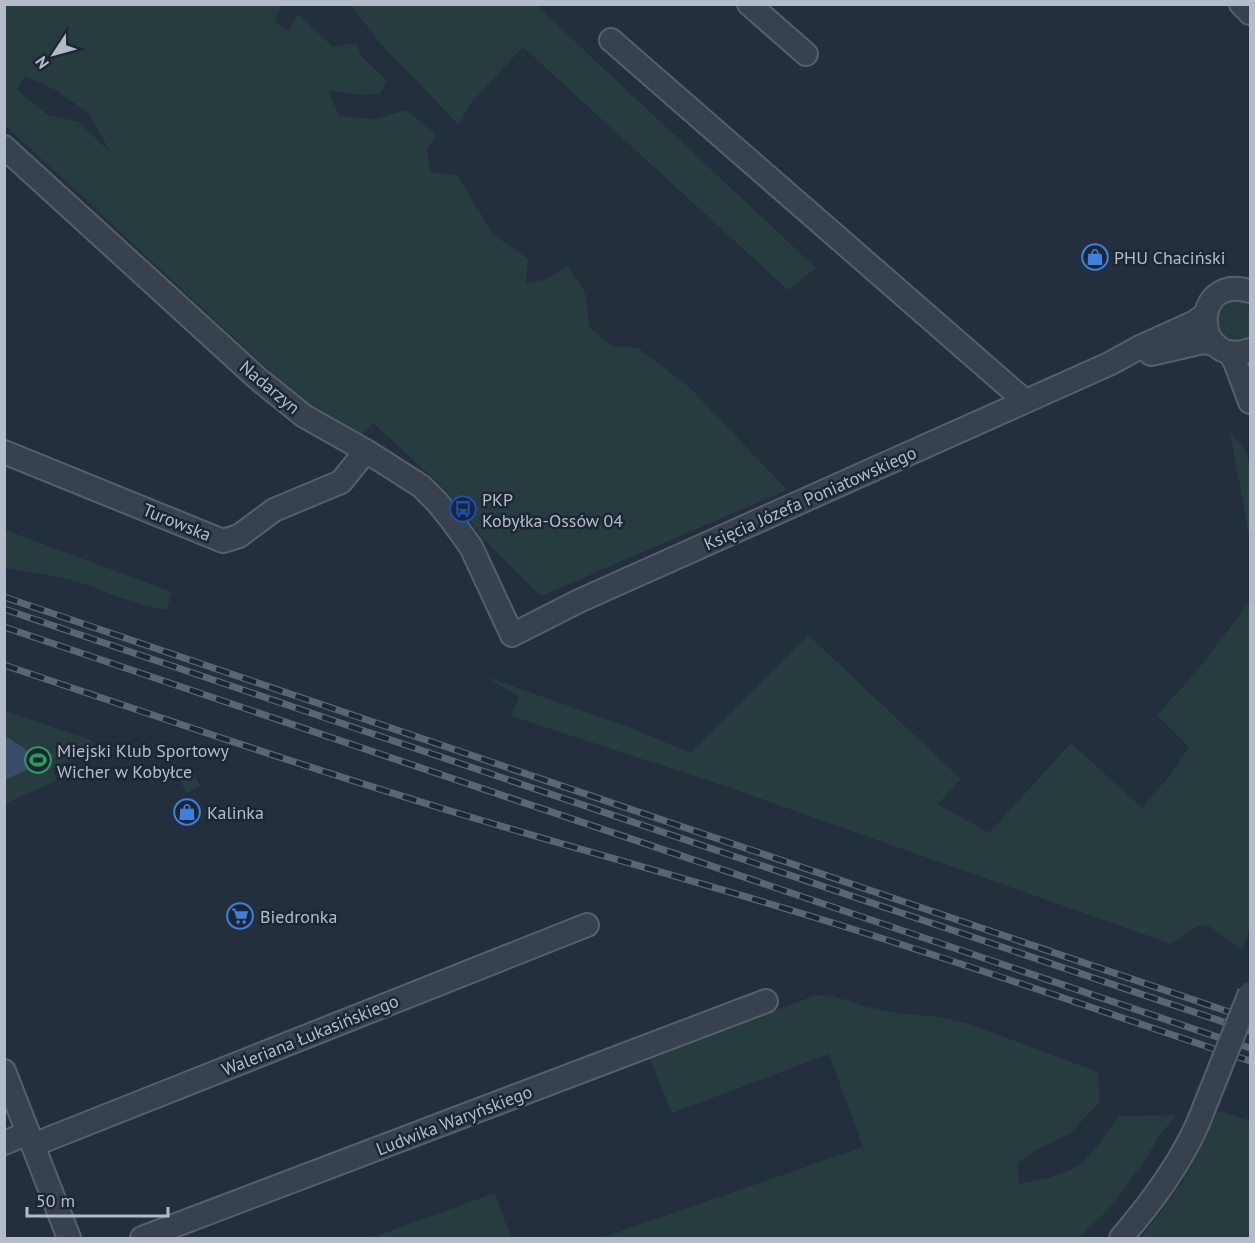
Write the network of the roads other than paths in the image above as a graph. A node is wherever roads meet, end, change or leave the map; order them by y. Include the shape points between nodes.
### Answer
1 (749, 4) edge
2 (1241, 4) edge
3 (1251, 13) edge
4 (610, 40) dead end
5 (806, 54) dead end
6 (4, 147) edge
7 (1250, 291) edge
8 (1206, 314) junction
9 (1231, 349) edge
10 (1109, 364) junction
11 (1025, 401) junction
12 (1251, 402) edge
13 (366, 451) junction
14 (4, 452) edge
15 (512, 635) joint
16 (587, 925) dead end
17 (1251, 993) edge
18 (766, 1000) dead end
19 (4, 1071) edge
20 (31, 1139) junction
21 (4, 1143) edge
22 (69, 1239) edge
23 (142, 1239) edge
24 (1121, 1239) edge

1 - 5 street
2 - 3 street
4 - 11 street
6 - 13 street, Nadarzyn via 257,378 304,416
7 - 8 street via 1227,290 1213,299
8 - 9 street via 1210,337
8 - 10 street, Księcia Józefa Poniatowskiego
9 - 10 street, Księcia Józefa Poniatowskiego via 1203,342
9 - 12 street
10 - 11 street, Księcia Józefa Poniatowskiego
11 - 15 street, Księcia Józefa Poniatowskiego via 579,601
13 - 14 street, Turowska via 341,482 274,510 238,536 223,541
13 - 15 street, Nadarzyn via 421,486 450,518 471,547
16 - 20 street, Waleriana Łukasińskiego
17 - 24 street, bridge via 1187,1147 1170,1176
18 - 23 street, Ludwika Waryńskiego
19 - 20 street
20 - 21 street, Waleriana Łukasińskiego
20 - 22 street

